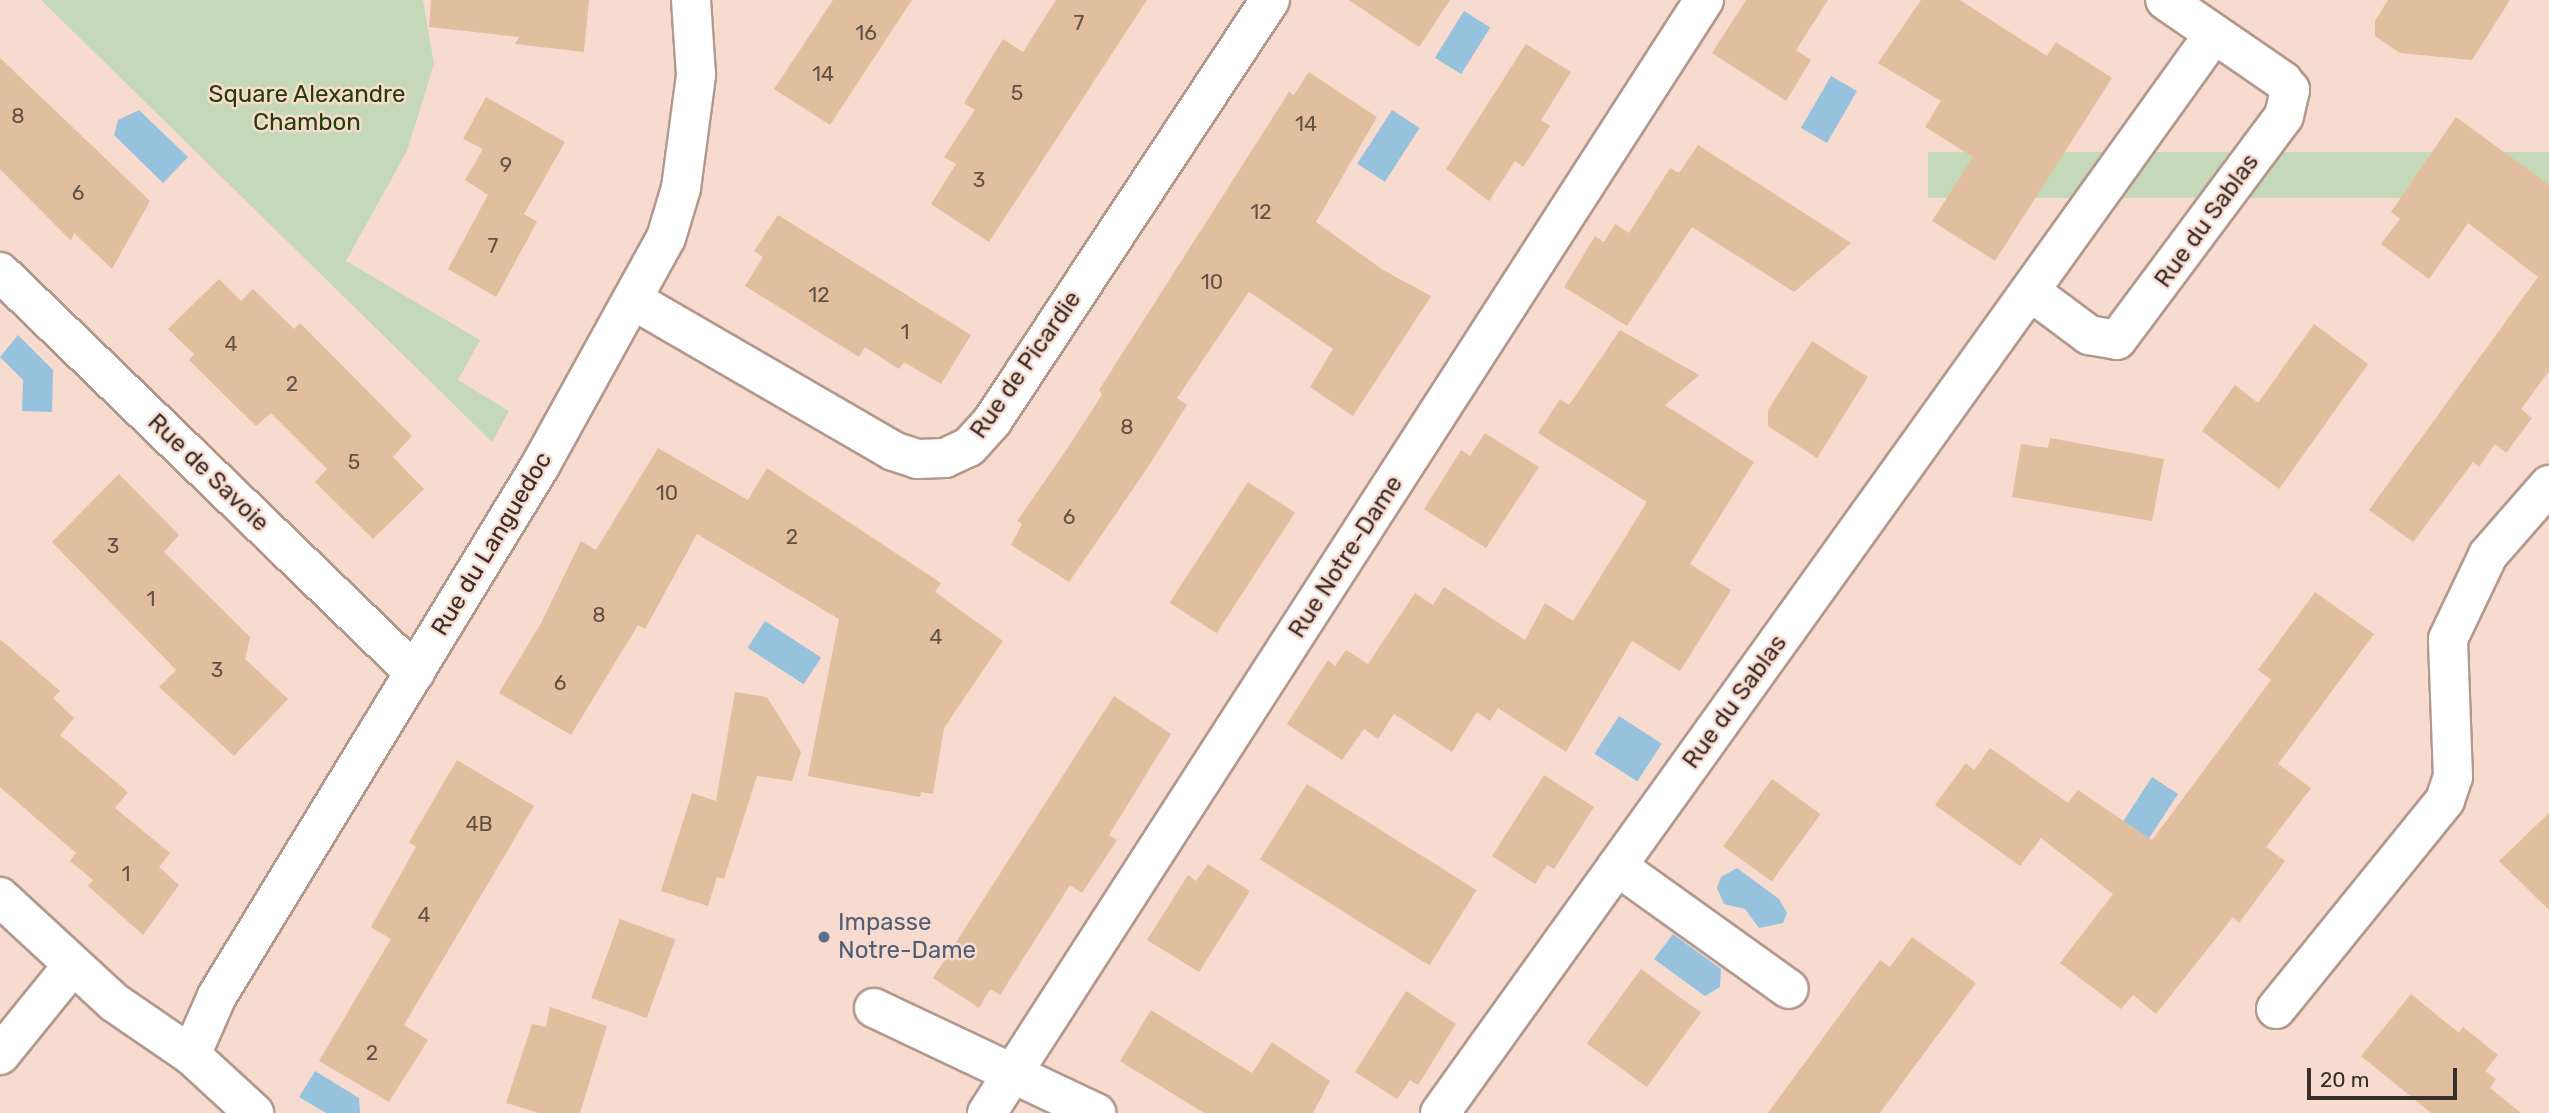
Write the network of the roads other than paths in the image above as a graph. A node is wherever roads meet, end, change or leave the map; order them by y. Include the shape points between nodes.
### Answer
1 (691, 0) edge
2 (1270, 0) edge
3 (1704, 0) edge
4 (2165, 0) edge
5 (2214, 34) junction
6 (0, 272) edge
7 (2030, 290) junction
8 (633, 300) junction
9 (2549, 485) edge
10 (415, 673) junction
11 (1617, 866) junction
12 (0, 898) edge
13 (72, 966) junction
14 (1789, 989) dead end
15 (874, 1008) dead end
16 (2276, 1009) dead end
17 (0, 1055) edge
18 (191, 1055) junction
19 (1013, 1073) junction
20 (254, 1113) edge
21 (987, 1113) edge
22 (1096, 1113) edge
23 (1440, 1113) edge

1 - 8 street, Rue du Languedoc via 696,75 681,188 666,238
2 - 8 street, Rue de Picardie via 993,420 969,447 944,458 917,459 893,451
3 - 19 street, Rue Notre-Dame
4 - 5 street, Rue du Sablas
5 - 7 street, Rue du Sablas
5 - 7 street, Rue du Sablas via 2283,81 2290,90 2284,116 2117,340 2089,335
6 - 10 street, Rue de Savoie
7 - 11 street, Rue du Sablas
8 - 10 street, Rue du Languedoc
9 - 16 street via 2487,555 2448,639 2453,777 2445,800
10 - 18 street, Rue du Languedoc via 217,996
11 - 14 street
11 - 23 street, Rue du Sablas
12 - 13 street
13 - 17 street
13 - 18 street
15 - 19 street
18 - 20 street
19 - 21 street, Rue Notre-Dame
19 - 22 street

